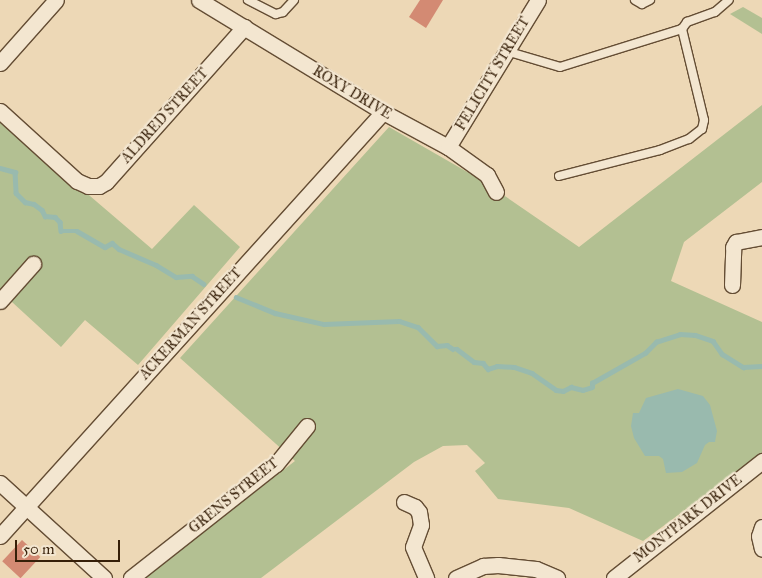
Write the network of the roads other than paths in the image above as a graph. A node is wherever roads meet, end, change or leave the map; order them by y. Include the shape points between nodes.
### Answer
1 (56, 0) edge
2 (199, 0) edge
3 (248, 0) edge
4 (294, 0) edge
5 (538, 0) edge
6 (634, 0) edge
7 (650, 0) edge
8 (729, 0) edge
9 (244, 27) junction
10 (682, 29) junction
11 (506, 51) junction
12 (0, 63) edge
13 (0, 111) edge
14 (383, 112) junction
15 (448, 147) junction
16 (559, 176) dead end
17 (496, 192) dead end
18 (762, 237) edge
19 (33, 264) dead end
20 (732, 284) dead end
21 (0, 300) edge
22 (307, 426) dead end
23 (762, 461) edge
24 (0, 483) edge
25 (404, 502) dead end
26 (27, 506) junction
27 (762, 527) edge
28 (0, 536) edge
29 (762, 549) edge
30 (104, 578) edge
31 (131, 578) edge
32 (426, 578) edge
33 (456, 578) edge
34 (557, 578) edge
35 (614, 578) edge

1 - 12 street
2 - 9 street, ROXY DRIVE
3 - 4 lane via 276,14 283,12
5 - 11 street, FELICITY STREET
6 - 7 lane via 642,4
8 - 10 lane via 715,12 686,22
9 - 13 street, ALDRED STREET via 106,182 98,186 77,181
9 - 14 street, ROXY DRIVE
10 - 11 lane via 560,67
10 - 16 lane via 704,120 702,129 689,139 666,148
11 - 15 street, FELICITY STREET
14 - 15 street, ROXY DRIVE
14 - 26 street, ACKERMAN STREET
15 - 17 street, ROXY DRIVE via 489,177
18 - 20 street via 736,242 733,247
19 - 21 street
22 - 31 street, GRENS STREET via 276,464
23 - 35 street, MONTPARK DRIVE
24 - 26 street
25 - 32 street via 420,512 421,525 413,547
26 - 28 street, ACKERMAN STREET
26 - 30 street
27 - 29 street via 759,536
33 - 34 street via 483,566 498,565 536,568

